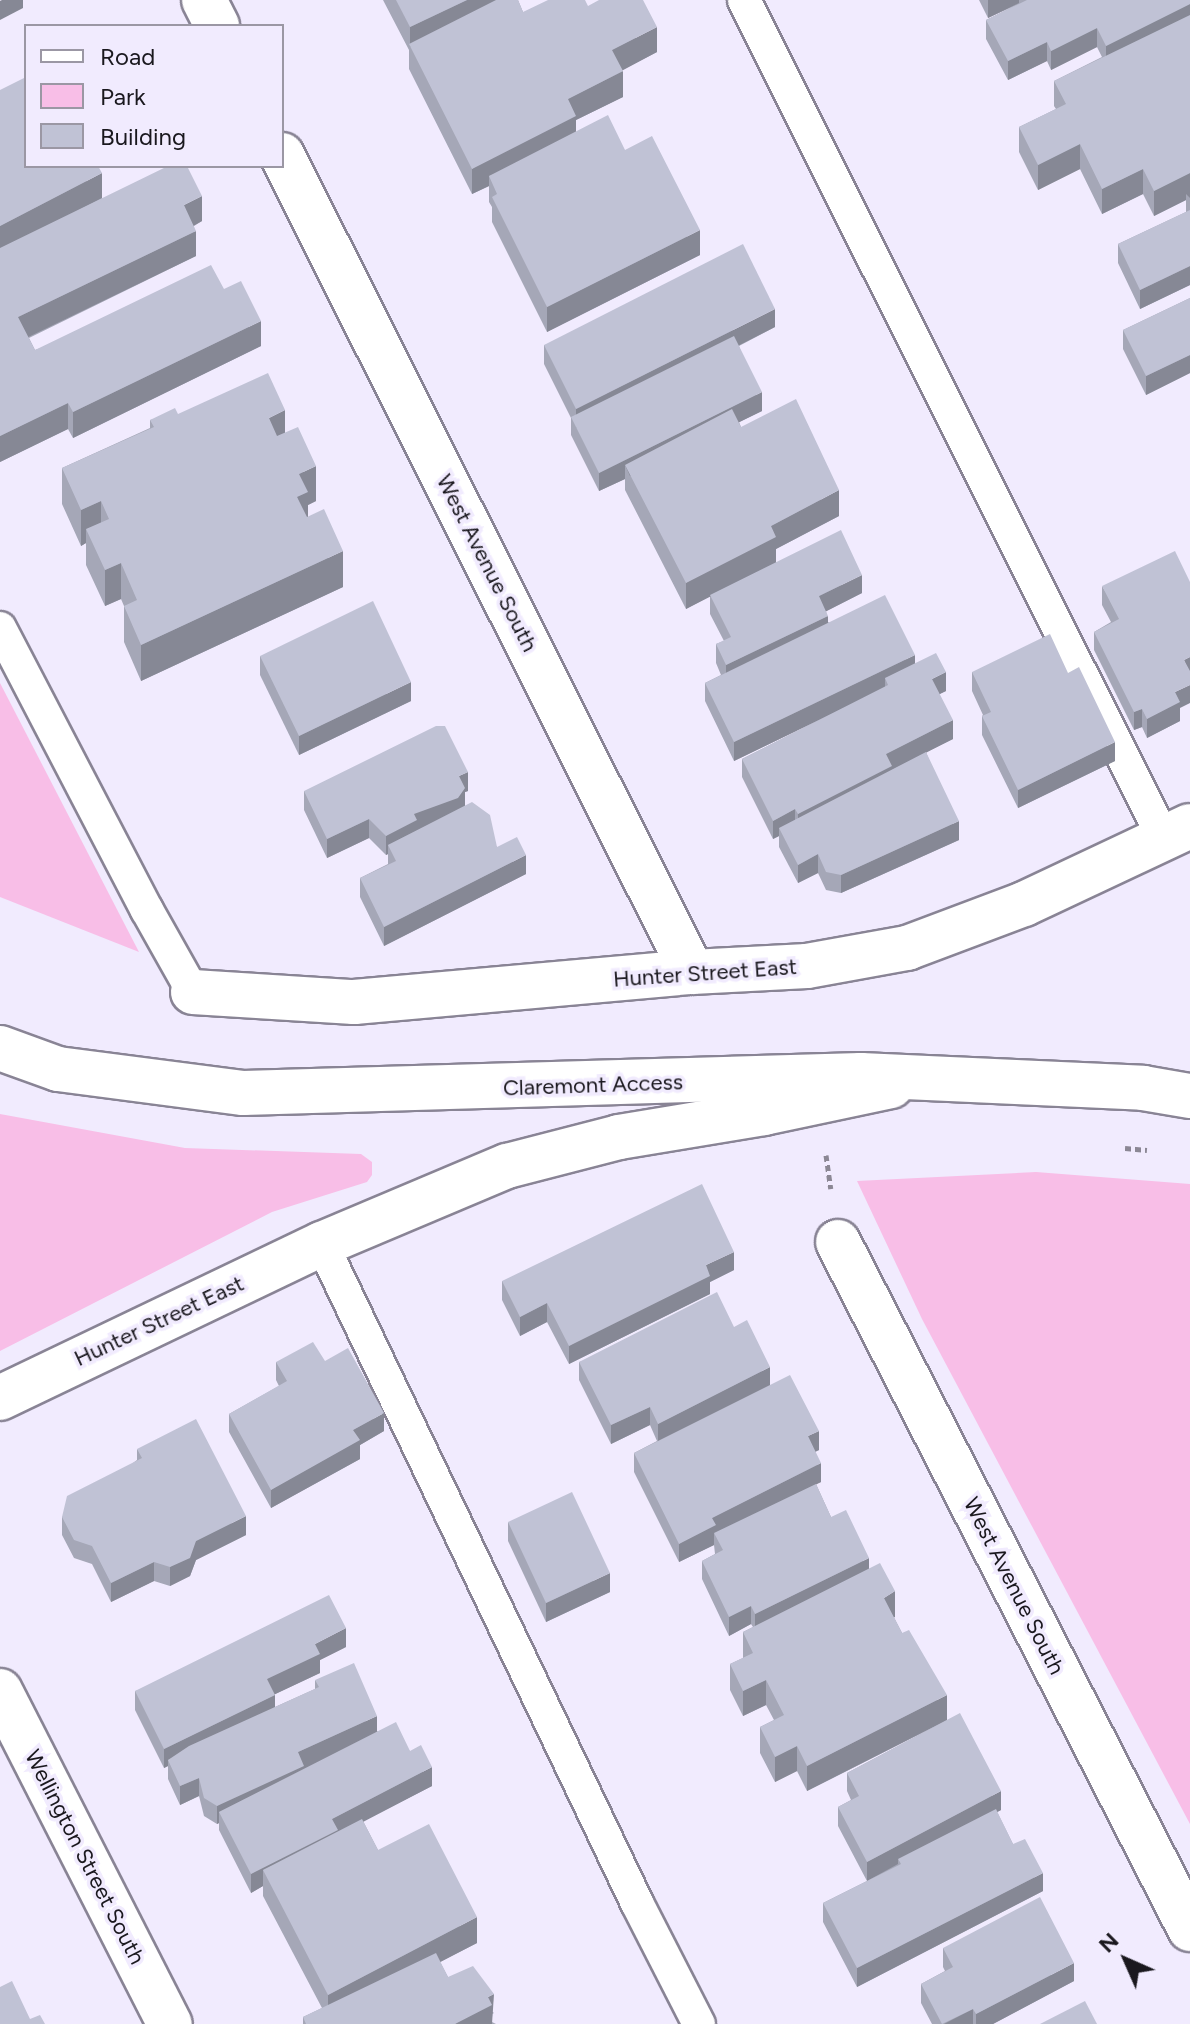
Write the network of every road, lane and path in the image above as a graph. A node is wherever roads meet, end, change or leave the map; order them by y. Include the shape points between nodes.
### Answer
1 (204, 0) edge
2 (744, 0) edge
3 (216, 24) edge
4 (284, 159) edge
5 (0, 628) edge
6 (1177, 832) edge
7 (692, 972) junction
8 (193, 992) joint
9 (0, 1048) edge
10 (917, 1080) junction
11 (1190, 1096) edge
12 (838, 1242) dead end
13 (322, 1244) junction
14 (0, 1398) edge
15 (0, 1691) edge
16 (1190, 1929) edge
17 (170, 2024) edge
18 (699, 2024) edge

1 - 3 street
2 - 6 lane
4 - 7 street, West Avenue South
5 - 8 lane
6 - 7 street, Hunter Street East via 1024,904 907,948 807,966
7 - 8 street, Hunter Street East via 354,1002
9 - 10 street, Claremont Access via 58,1069 243,1093 861,1075
10 - 11 street, Claremont Access via 1143,1088
10 - 13 street, Hunter Street East via 619,1137 507,1166
12 - 16 street, West Avenue South
13 - 14 street, Hunter Street East
13 - 18 lane
15 - 17 street, Wellington Street South

